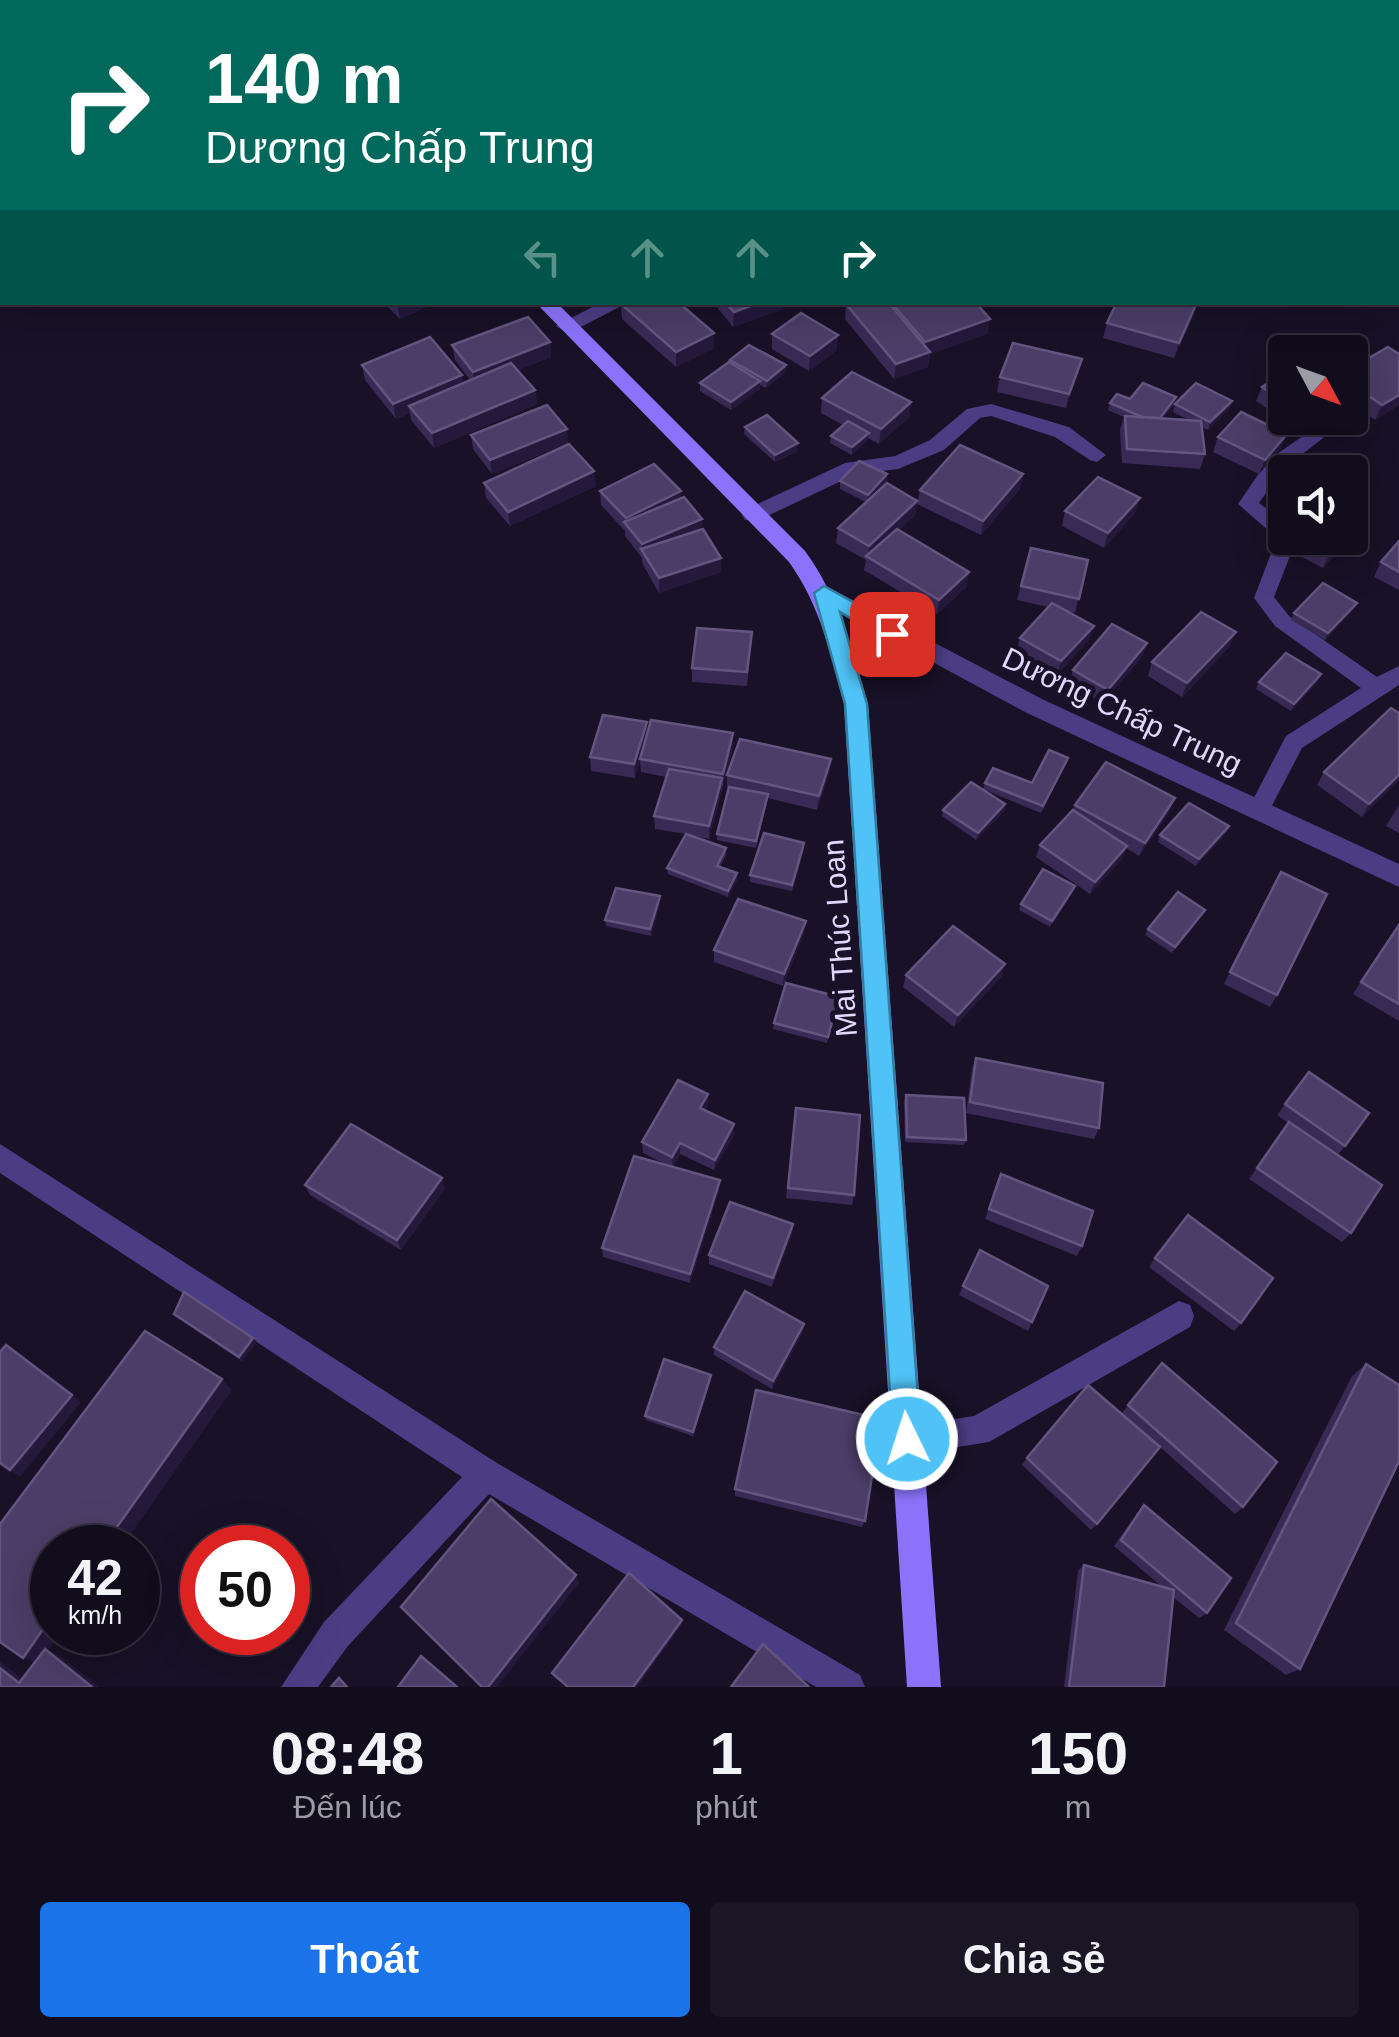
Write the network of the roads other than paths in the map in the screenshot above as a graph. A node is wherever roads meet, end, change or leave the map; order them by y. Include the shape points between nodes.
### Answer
1 (547, 305) edge
2 (613, 305) edge
3 (566, 326) junction
4 (1314, 435) edge
5 (1097, 454) dead end
6 (1288, 455) edge
7 (1268, 476) edge
8 (752, 514) junction
9 (1268, 521) edge
10 (1279, 555) edge
11 (824, 593) junction
12 (1399, 674) edge
13 (1377, 688) junction
14 (1258, 811) junction
15 (1399, 876) edge
16 (0, 1157) edge
17 (1179, 1316) dead end
18 (907, 1439) junction
19 (486, 1474) junction
20 (298, 1687) edge
21 (848, 1687) edge
22 (924, 1687) edge

1 - 3 main road, Mai Thúc Loan
2 - 3 street
3 - 8 main road, Mai Thúc Loan
4 - 6 lane
5 - 8 lane via 1062,432 991,410 898,462 852,468
7 - 9 lane via 1248,504
8 - 11 main road, Mai Thúc Loan via 786,541
10 - 13 lane via 1264,598 1282,621
11 - 14 street, Dương Chấp Trung via 1016,699
11 - 18 main road, Mai Thúc Loan via 856,704
12 - 13 lane
13 - 14 lane via 1294,742
14 - 15 street, Dương Chấp Trung
16 - 19 street
17 - 18 street via 978,1431
18 - 22 main road, Mai Thúc Loan
19 - 20 street via 336,1634
19 - 21 street

